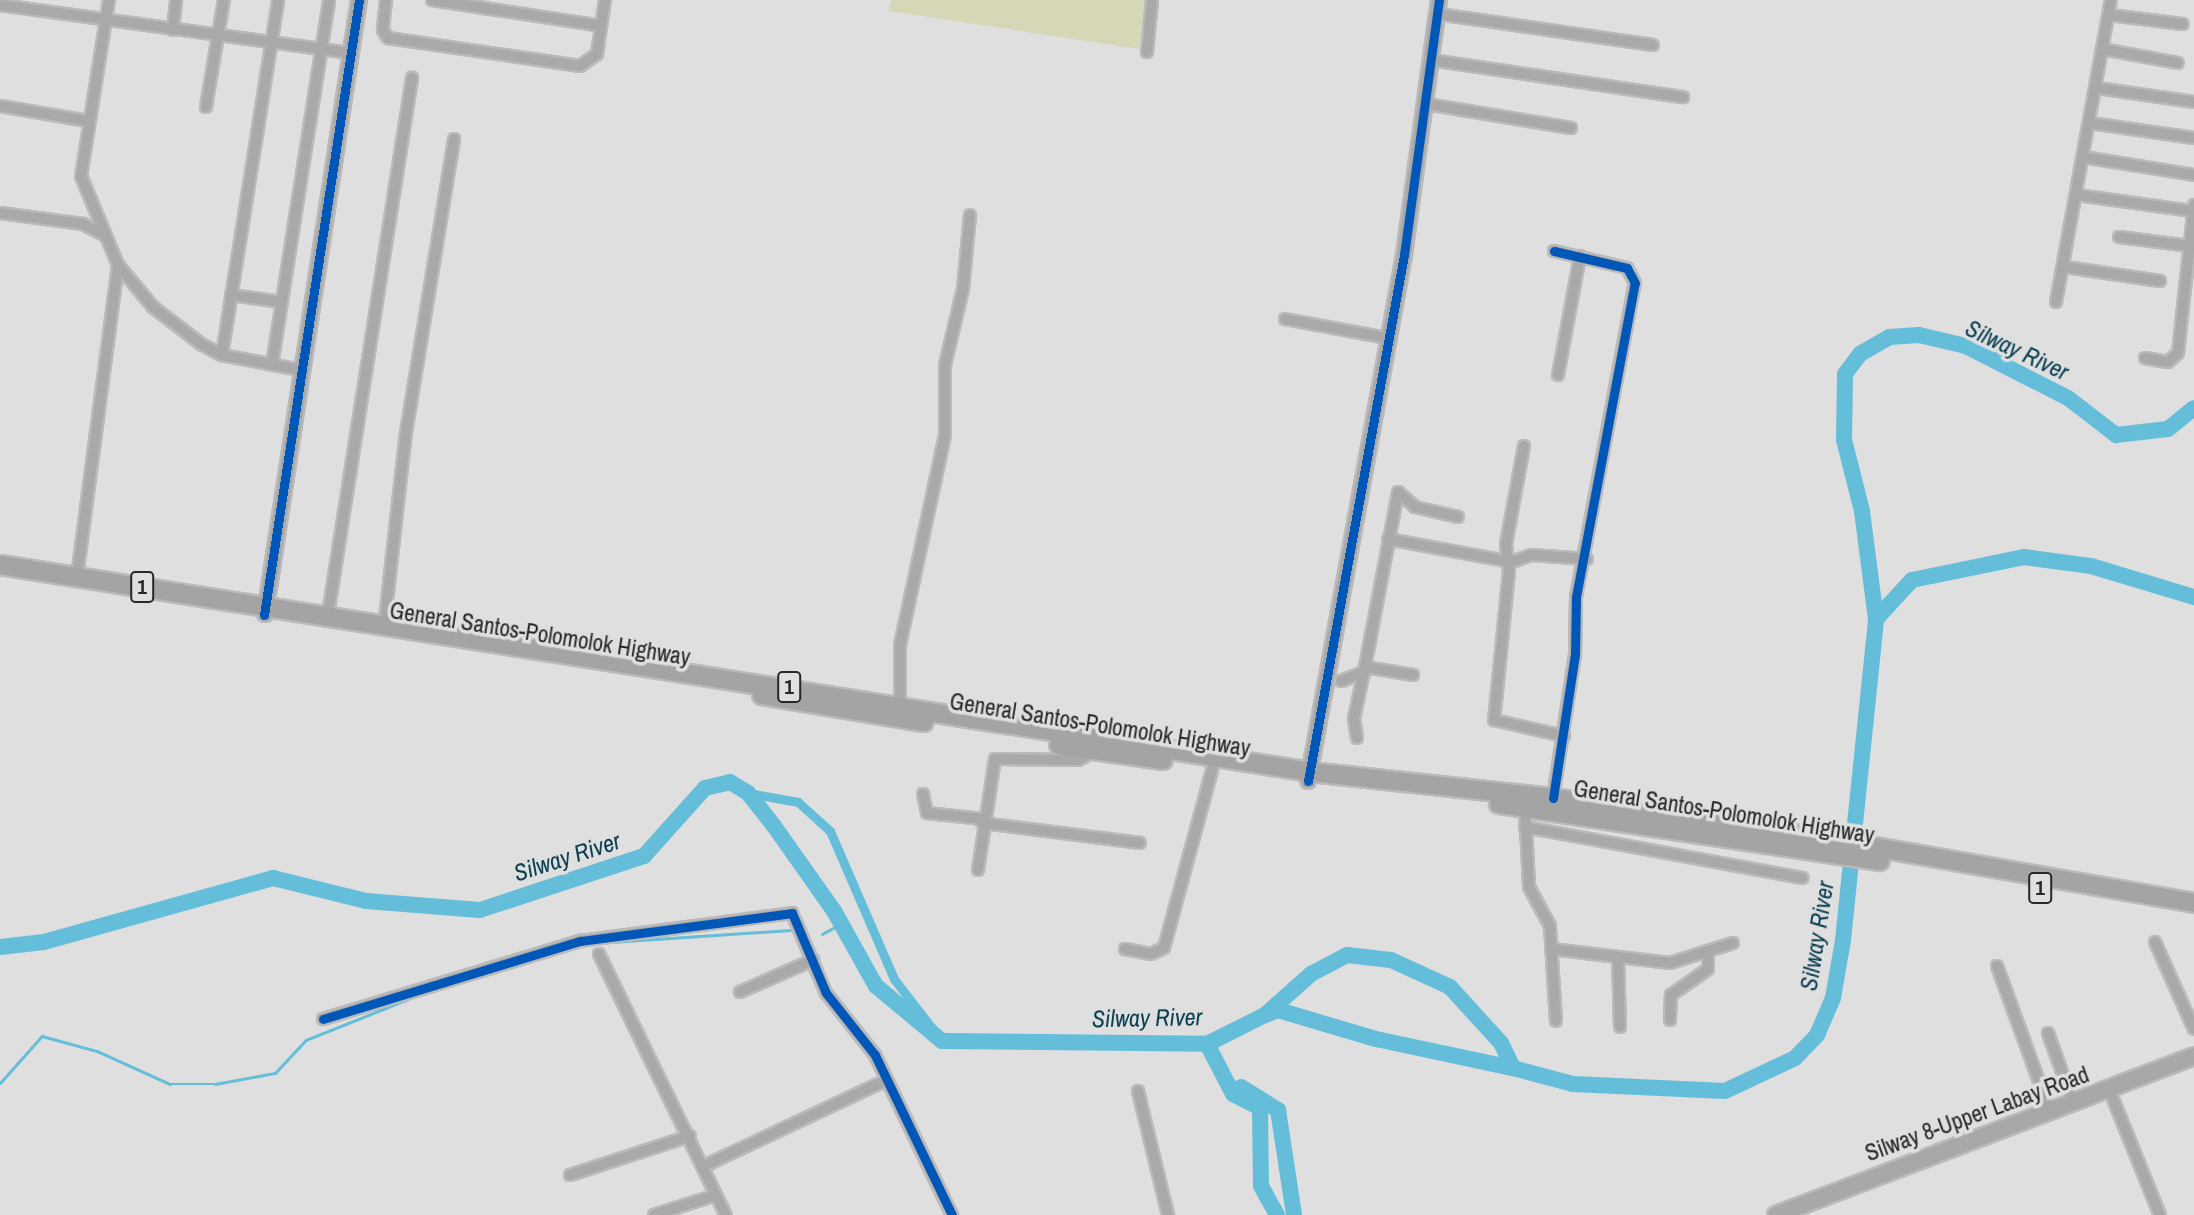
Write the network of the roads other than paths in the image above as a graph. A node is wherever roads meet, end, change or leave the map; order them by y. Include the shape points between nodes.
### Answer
1 (108, 0) edge
2 (176, 0) edge
3 (224, 0) edge
4 (278, 0) edge
5 (329, 0) edge
6 (359, 0) edge
7 (386, 0) edge
8 (432, 0) edge
9 (605, 0) edge
10 (1152, 0) edge
11 (2111, 0) edge
12 (0, 5) edge
13 (1439, 7) edge
14 (2109, 15) junction
15 (107, 22) junction
16 (2182, 24) dead end
17 (601, 26) junction
18 (173, 30) junction
19 (218, 36) junction
20 (271, 43) junction
21 (1653, 45) dead end
22 (321, 49) junction
23 (2102, 49) junction
24 (1147, 52) dead end
25 (351, 53) junction
26 (1431, 60) junction
27 (2179, 62) dead end
28 (412, 78) dead end
29 (2096, 88) junction
30 (1682, 97) dead end
31 (2194, 102) edge
32 (1426, 104) junction
33 (0, 106) edge
34 (206, 107) dead end
35 (88, 121) junction
36 (2090, 123) junction
37 (1571, 128) dead end
38 (2194, 138) edge
39 (454, 139) dead end
40 (2083, 157) junction
41 (2194, 175) edge
42 (2077, 195) junction
43 (2194, 208) edge
44 (0, 213) edge
45 (970, 215) dead end
46 (103, 234) junction
47 (2119, 237) dead end
48 (2189, 246) junction
49 (1554, 251) dead end
50 (1580, 256) junction
51 (118, 265) junction
52 (2064, 267) junction
53 (2160, 281) dead end
54 (231, 295) junction
55 (282, 302) junction
56 (2056, 302) dead end
57 (1285, 319) dead end
58 (1388, 338) junction
59 (222, 355) junction
60 (2145, 358) dead end
61 (272, 365) junction
62 (301, 370) junction
63 (1558, 375) dead end
64 (1524, 446) dead end
65 (1458, 517) dead end
66 (1388, 539) junction
67 (1587, 559) junction
68 (1508, 562) junction
69 (0, 565) edge
70 (0, 575) edge
71 (77, 577) junction
72 (265, 612) junction
73 (327, 621) junction
74 (384, 630) junction
75 (1365, 670) junction
76 (1413, 675) dead end
77 (1341, 681) dead end
78 (900, 706) junction
79 (1564, 736) junction
80 (1357, 738) dead end
81 (1095, 751) junction
82 (1213, 766) junction
83 (1309, 776) junction
84 (923, 794) dead end
85 (1553, 798) junction
86 (1525, 807) junction
87 (983, 821) junction
88 (1525, 827) junction
89 (1140, 842) dead end
90 (1827, 846) junction
91 (1886, 856) junction
92 (978, 870) dead end
93 (1802, 878) dead end
94 (2194, 903) edge
95 (2194, 914) edge
96 (2155, 942) dead end
97 (1733, 943) dead end
98 (1125, 949) dead end
99 (1551, 949) junction
100 (1707, 953) junction
101 (599, 954) dead end
102 (1618, 957) junction
103 (813, 960) junction
104 (1997, 966) dead end
105 (740, 992) dead end
106 (323, 1019) dead end
107 (1670, 1020) dead end
108 (1556, 1021) dead end
109 (1620, 1027) dead end
110 (2194, 1029) edge
111 (2048, 1033) dead end
112 (2194, 1056) edge
113 (885, 1082) junction
114 (2109, 1089) junction
115 (1138, 1091) dead end
116 (2073, 1103) junction
117 (2050, 1112) junction
118 (690, 1136) junction
119 (704, 1166) junction
120 (570, 1175) dead end
121 (716, 1195) junction
122 (654, 1215) edge
123 (726, 1215) edge
124 (952, 1215) edge
125 (1168, 1215) edge
126 (1776, 1215) edge
127 (2160, 1215) edge

1 - 15 street
2 - 18 street
3 - 19 street
4 - 20 street
5 - 22 street
6 - 25 street
7 - 17 street via 383,30 393,40 580,66 594,60
8 - 17 street
9 - 17 street
10 - 24 street
11 - 14 street
12 - 15 street
13 - 21 street
13 - 26 street
14 - 16 street
14 - 23 street
15 - 18 street
15 - 35 street
18 - 19 street
19 - 20 street
19 - 34 street
20 - 22 street
20 - 54 street
22 - 25 street
22 - 55 street
23 - 27 street
23 - 29 street
25 - 62 street
26 - 30 street
26 - 32 street
28 - 73 street
29 - 31 street
29 - 36 street
32 - 37 street
32 - 58 street
33 - 35 street
35 - 46 street via 81,176
36 - 38 street
36 - 40 street
39 - 74 street via 406,433
40 - 41 street
40 - 42 street
42 - 43 street
42 - 52 street
43 - 48 street
44 - 46 street via 83,224
45 - 78 street via 963,289 945,365 945,435 900,645
46 - 51 street
47 - 48 street
48 - 60 street via 2176,358
49 - 50 street
50 - 63 street
50 - 67 street via 1627,268 1635,284
51 - 59 street via 174,326
51 - 71 street
52 - 53 street
52 - 56 street
54 - 55 street
54 - 59 street
55 - 61 street
57 - 58 street
58 - 83 street
59 - 61 street
61 - 62 street
62 - 72 street
64 - 68 street
65 - 66 street via 1415,508 1398,488
66 - 68 street
66 - 75 street
67 - 68 street via 1531,555
67 - 79 street via 1576,597
68 - 79 street via 1494,720
69 - 71 highway, 1
70 - 72 highway, 1
71 - 72 highway, 1
72 - 73 highway, 1
73 - 74 highway, 1
74 - 78 highway, 1
74 - 81 highway, General Santos-Polomolok Highway / 1
75 - 76 street
75 - 77 street
75 - 80 street via 1354,718
78 - 83 highway, 1
79 - 85 street
81 - 82 highway, General Santos-Polomolok Highway / 1
81 - 87 street via 1072,761 995,759
82 - 83 highway, General Santos-Polomolok Highway / 1
82 - 98 street via 1164,948 1151,954
83 - 85 highway, 1
83 - 86 highway, General Santos-Polomolok Highway / 1
84 - 87 street via 927,813
85 - 90 highway, 1
86 - 88 street
86 - 90 highway, General Santos-Polomolok Highway / 1
87 - 89 street
87 - 92 street
88 - 93 street
88 - 99 street via 1529,887 1550,926
90 - 91 highway, 1
91 - 94 highway, 1
91 - 95 highway, General Santos-Polomolok Highway / 1
96 - 110 street
97 - 100 street
99 - 102 street
99 - 108 street
100 - 102 street via 1670,963
100 - 107 street via 1708,969 1671,995
101 - 118 street
102 - 109 street
103 - 105 street
103 - 106 street via 800,924 788,912 580,941
103 - 113 street via 826,993 858,1028
104 - 117 street
111 - 116 street
112 - 114 main road, Silway 8-Upper Labay Road
113 - 119 street
113 - 124 street
114 - 116 main road, Silway 8-Upper Labay Road
114 - 127 street
115 - 125 street
116 - 117 main road, Silway 8-Upper Labay Road
117 - 126 main road, Silway 8-Upper Labay Road
118 - 119 street
118 - 120 street
119 - 121 street
121 - 122 street
121 - 123 street

